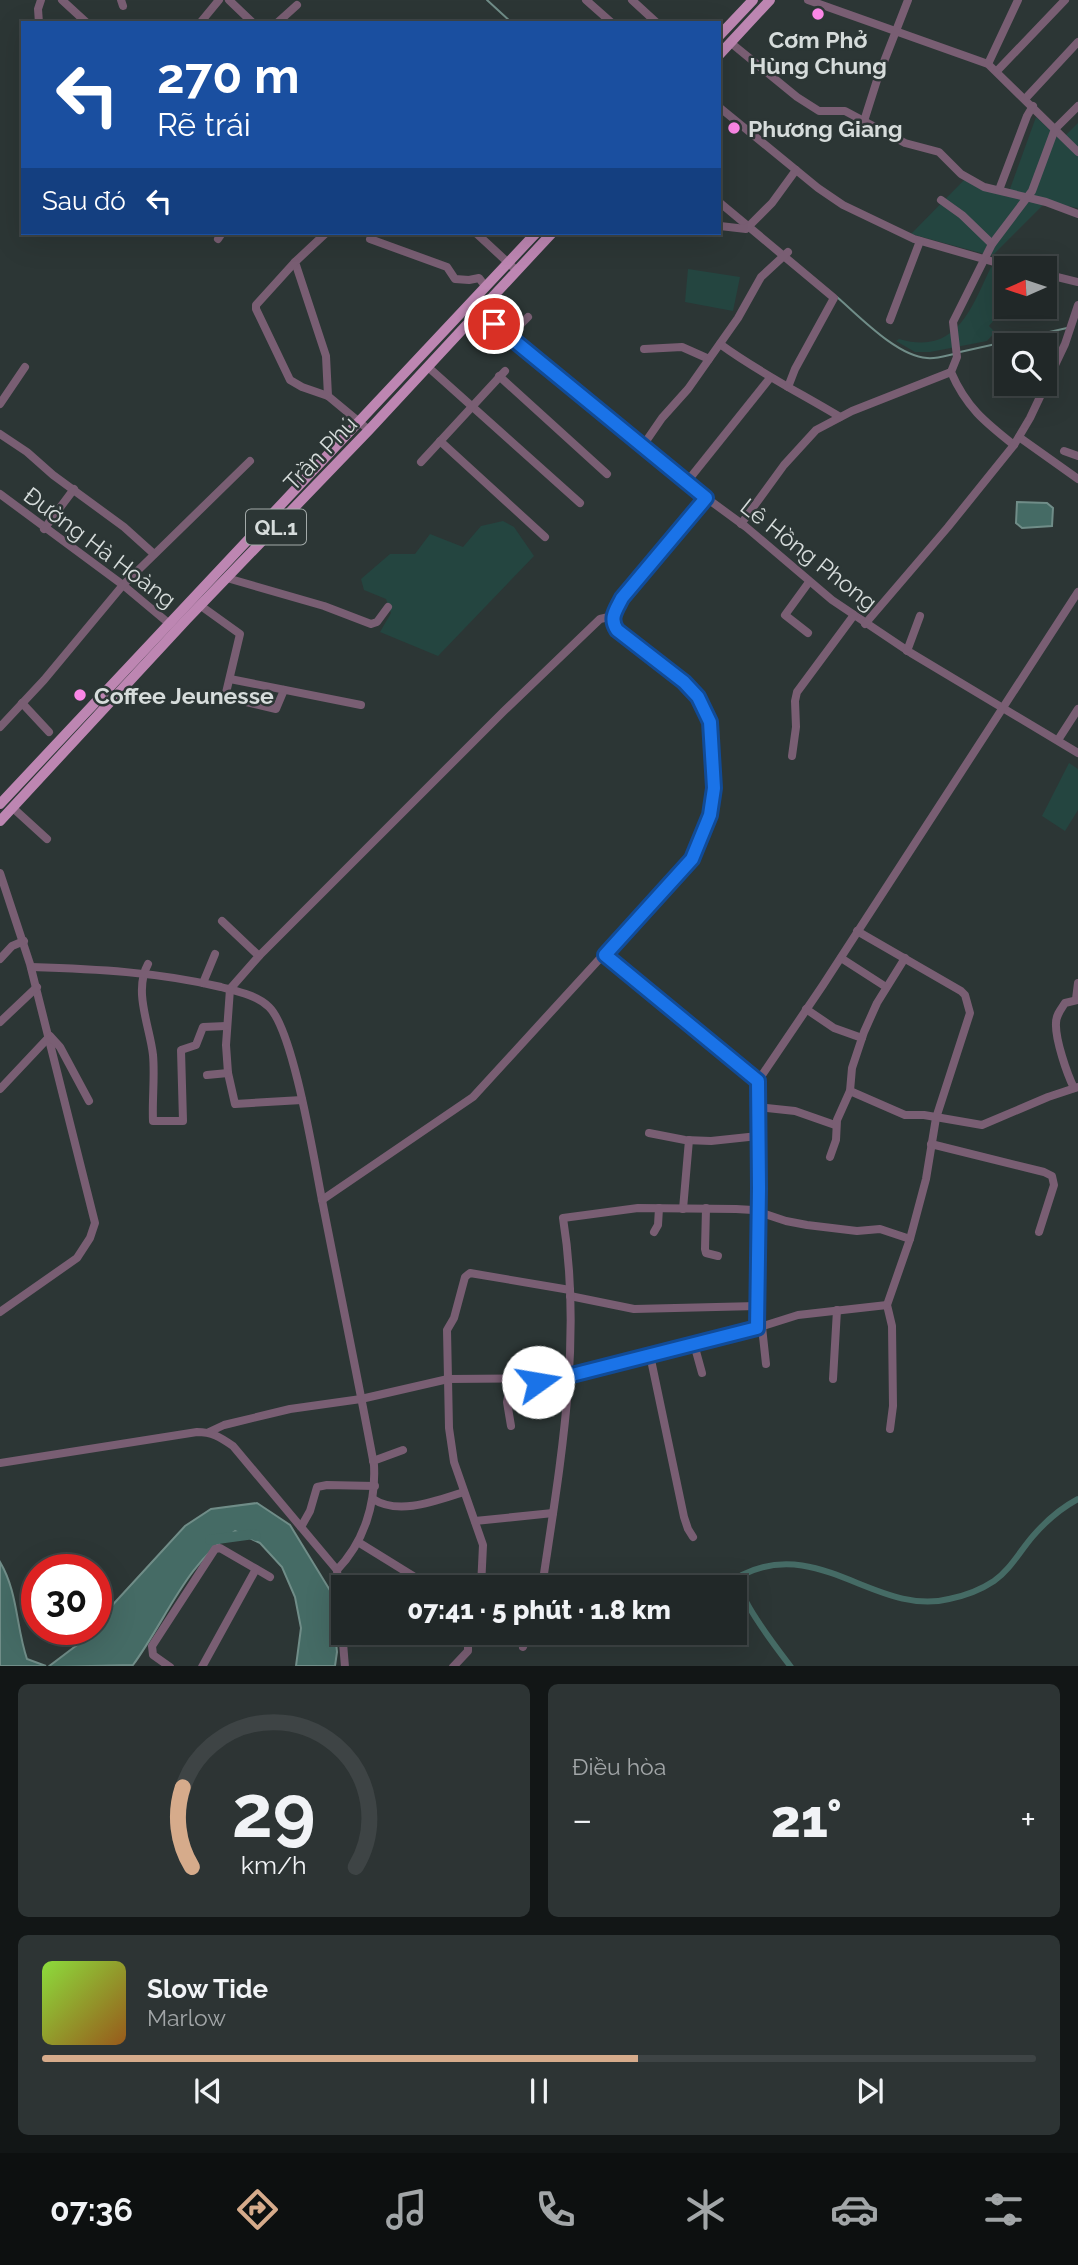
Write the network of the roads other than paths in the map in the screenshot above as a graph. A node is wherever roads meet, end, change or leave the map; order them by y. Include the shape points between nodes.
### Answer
1 (41, 0) edge
2 (62, 0) edge
3 (219, 0) edge
4 (229, 0) edge
5 (586, 0) edge
6 (632, 0) edge
7 (753, 0) edge
8 (770, 0) edge
9 (808, 0) edge
10 (908, 0) edge
11 (1018, 0) edge
12 (1065, 0) edge
13 (297, 5) dead end
14 (39, 21) edge
15 (85, 21) edge
16 (202, 21) edge
17 (251, 21) edge
18 (279, 21) edge
19 (610, 21) edge
20 (655, 21) edge
21 (897, 32) junction
22 (721, 34) edge
23 (731, 43) junction
24 (1078, 43) edge
25 (721, 53) edge
26 (988, 64) junction
27 (998, 71) junction
28 (1026, 99) junction
29 (1033, 106) junction
30 (1078, 106) edge
31 (721, 109) edge
32 (864, 121) junction
33 (1055, 129) junction
34 (1078, 152) edge
35 (796, 170) junction
36 (999, 190) junction
37 (1029, 197) junction
38 (941, 200) dead end
39 (721, 203) edge
40 (1078, 214) edge
41 (751, 224) junction
42 (721, 226) edge
43 (324, 235) edge
44 (478, 235) edge
45 (535, 235) edge
46 (550, 235) edge
47 (370, 239) dead end
48 (920, 241) junction
49 (992, 244) junction
50 (786, 254) junction
51 (985, 260) junction
52 (295, 262) junction
53 (994, 262) edge
54 (509, 263) junction
55 (517, 271) junction
56 (1057, 277) edge
57 (1078, 282) edge
58 (486, 286) junction
59 (471, 303) junction
60 (1078, 305) edge
61 (479, 311) junction
62 (528, 317) dead end
63 (890, 320) dead end
64 (509, 336) junction
65 (720, 344) junction
66 (644, 349) dead end
67 (709, 359) junction
68 (25, 367) dead end
69 (428, 367) junction
70 (951, 372) junction
71 (770, 378) junction
72 (789, 387) junction
73 (328, 396) junction
74 (0, 404) edge
75 (472, 406) junction
76 (840, 417) junction
77 (359, 422) junction
78 (369, 430) junction
79 (0, 434) edge
80 (440, 441) junction
81 (1017, 441) junction
82 (642, 447) junction
83 (1064, 451) dead end
84 (1078, 456) edge
85 (250, 461) dead end
86 (421, 462) dead end
87 (607, 474) dead end
88 (1078, 479) edge
89 (686, 483) junction
90 (74, 489) junction
91 (0, 494) edge
92 (706, 498) junction
93 (580, 503) dead end
94 (741, 524) junction
95 (44, 528) junction
96 (545, 537) dead end
97 (154, 554) junction
98 (227, 578) junction
99 (809, 582) junction
100 (123, 585) junction
101 (1078, 592) edge
102 (201, 606) junction
103 (388, 607) dead end
104 (853, 615) junction
105 (920, 615) dead end
106 (613, 616) junction
107 (865, 624) junction
108 (172, 627) junction
109 (808, 633) dead end
110 (907, 651) junction
111 (230, 679) junction
112 (284, 690) junction
113 (22, 703) junction
114 (361, 705) dead end
115 (1002, 708) junction
116 (1078, 709) edge
117 (0, 727) edge
118 (50, 732) dead end
119 (1058, 740) junction
120 (1078, 752) edge
121 (792, 755) dead end
122 (0, 804) edge
123 (13, 808) junction
124 (0, 821) edge
125 (47, 839) dead end
126 (0, 873) edge
127 (3, 892) edge
128 (222, 921) dead end
129 (858, 931) junction
130 (24, 941) junction
131 (215, 954) dead end
132 (605, 955) junction
133 (258, 956) junction
134 (841, 958) junction
135 (905, 958) junction
136 (0, 959) edge
137 (148, 964) dead end
138 (31, 967) junction
139 (143, 974) junction
140 (203, 983) junction
141 (1078, 983) edge
142 (37, 986) junction
143 (886, 987) junction
144 (230, 989) junction
145 (1077, 999) edge
146 (806, 1009) junction
147 (0, 1022) edge
148 (226, 1026) junction
149 (50, 1036) junction
150 (862, 1038) junction
151 (228, 1073) junction
152 (207, 1075) dead end
153 (758, 1081) junction
154 (1076, 1088) edge
155 (0, 1089) edge
156 (850, 1091) junction
157 (302, 1100) junction
158 (89, 1101) dead end
159 (757, 1107) junction
160 (936, 1118) junction
161 (835, 1125) junction
162 (649, 1133) dead end
163 (758, 1136) junction
164 (689, 1140) junction
165 (931, 1144) junction
166 (830, 1157) dead end
167 (322, 1200) junction
168 (659, 1208) junction
169 (706, 1208) junction
170 (683, 1209) junction
171 (759, 1212) junction
172 (1039, 1231) dead end
173 (654, 1232) dead end
174 (909, 1239) junction
175 (718, 1256) dead end
176 (570, 1293) junction
177 (887, 1305) junction
178 (757, 1306) junction
179 (837, 1310) junction
180 (0, 1312) edge
181 (760, 1328) junction
182 (694, 1344) junction
183 (650, 1355) junction
184 (766, 1364) dead end
185 (702, 1373) dead end
186 (568, 1375) junction
187 (512, 1377) junction
188 (537, 1377) junction
189 (448, 1379) junction
190 (833, 1379) dead end
191 (361, 1399) junction
192 (535, 1413) dead end
193 (511, 1426) dead end
194 (890, 1429) dead end
195 (209, 1432) junction
196 (402, 1450) dead end
197 (373, 1461) junction
198 (0, 1463) edge
199 (375, 1486) junction
200 (464, 1492) junction
201 (373, 1499) junction
202 (553, 1513) junction
203 (475, 1521) junction
204 (301, 1527) junction
205 (693, 1537) dead end
206 (358, 1542) junction
207 (256, 1569) junction
208 (337, 1570) junction
209 (411, 1575) edge
210 (482, 1575) edge
211 (544, 1575) edge
212 (270, 1577) dead end
213 (468, 1645) edge
214 (169, 1666) edge
215 (203, 1666) edge
216 (345, 1666) edge
217 (454, 1666) edge

1 - 14 street
2 - 15 street
3 - 16 street
4 - 17 street
5 - 19 street
6 - 20 street
7 - 22 main road
8 - 23 main road
9 - 21 street
10 - 21 street
11 - 26 street
12 - 27 street
13 - 18 street
21 - 26 street
21 - 32 street
23 - 25 main road
23 - 32 street via 819,111 838,110
24 - 28 street
26 - 27 street
27 - 28 street
28 - 29 street
29 - 33 street
29 - 36 street
30 - 33 street
31 - 35 street
32 - 36 street via 905,143 939,152 961,174
33 - 34 street
33 - 37 street
35 - 41 street
35 - 48 street via 844,205
36 - 37 street
37 - 40 street
37 - 49 street
38 - 49 street
39 - 41 street
41 - 42 street via 742,230
41 - 50 street
43 - 52 street
44 - 54 street
45 - 54 main road, Trần Phú / QL.1
46 - 55 main road, Trần Phú / QL.1
47 - 58 street via 446,267 455,279 480,278
48 - 51 street
48 - 63 street
49 - 51 street
50 - 65 street via 761,277
50 - 72 street via 834,298
51 - 53 street
51 - 70 street via 953,322 957,357
52 - 73 street via 326,356
52 - 73 street via 256,309 290,380
54 - 55 street
54 - 58 main road, Trần Phú / QL.1
55 - 61 main road, Trần Phú / QL.1
56 - 57 street
58 - 59 main road, Trần Phú / QL.1
59 - 61 street, Lê Hồng Phong
59 - 77 main road, Trần Phú / QL.1
60 - 81 street
61 - 64 street, Lê Hồng Phong
61 - 69 main road, Trần Phú / QL.1
62 - 64 street
64 - 82 street, Lê Hồng Phong
65 - 67 street
65 - 71 street
66 - 67 street via 682,347
67 - 82 street
68 - 74 street
69 - 75 street
69 - 78 main road, Trần Phú / QL.1
70 - 76 street
70 - 81 street via 975,414
71 - 72 street
71 - 89 street
72 - 76 street
73 - 77 street
75 - 80 street
75 - 87 street via 502,373
75 - 93 street
76 - 94 street via 809,435
77 - 78 street
77 - 108 main road, Trần Phú / QL.1
78 - 98 main road, Trần Phú / QL.1
79 - 90 street
80 - 86 street
80 - 96 street
81 - 88 street
81 - 107 street
82 - 89 street, Lê Hồng Phong
83 - 84 street
85 - 97 street
89 - 92 street, Lê Hồng Phong
90 - 95 street
90 - 97 street
91 - 95 street, Đường Hà Hoàng
92 - 94 street, Lê Hồng Phong
92 - 106 street via 622,598
94 - 99 street, Lê Hồng Phong
95 - 100 street, Đường Hà Hoàng
97 - 100 street
98 - 102 main road, Trần Phú / QL.1
98 - 103 street via 371,624
99 - 104 street, Lê Hồng Phong
99 - 109 street via 785,615
100 - 108 street, Đường Hà Hoàng
100 - 113 street
101 - 115 street
102 - 108 main road, Trần Phú / QL.1
102 - 111 street via 240,634
104 - 107 street, Lê Hồng Phong
104 - 121 street via 797,692
105 - 110 street
106 - 132 street via 617,630 684,682 704,706 710,722 714,788 710,815 692,859
106 - 133 street via 600,618
107 - 110 street, Lê Hồng Phong
108 - 122 main road, Trần Phú / QL.1
108 - 123 main road, Trần Phú / QL.1
110 - 115 street, Lê Hồng Phong
111 - 112 street
111 - 112 street via 225,697 273,710
112 - 114 street
113 - 117 street
113 - 118 street
115 - 119 street, Lê Hồng Phong
115 - 129 street
116 - 119 street
119 - 120 street, Lê Hồng Phong
123 - 124 main road, Trần Phú / QL.1
123 - 125 street
126 - 127 street
127 - 130 street
128 - 133 street
129 - 134 street
129 - 135 street
130 - 136 street
130 - 138 street
131 - 140 street
132 - 153 street
132 - 167 street via 473,1097
133 - 144 street
134 - 143 street
134 - 146 street
135 - 143 street
135 - 160 street via 961,991 970,1013
137 - 139 street
138 - 139 street
138 - 142 street
139 - 140 street
139 - 148 street via 155,1122 182,1122 182,1049 196,1045 203,1027
140 - 144 street
141 - 145 street
142 - 147 street
142 - 149 street
143 - 150 street
144 - 148 street
144 - 157 street via 258,999 278,1019
145 - 154 street via 1065,1003 1056,1023
146 - 150 street via 834,1028
146 - 153 street
148 - 151 street
149 - 155 street
149 - 158 street
149 - 180 street via 95,1223 77,1258
150 - 156 street
151 - 152 street
151 - 157 street via 235,1104
153 - 159 street
154 - 160 street via 986,1125
156 - 160 street via 902,1114
156 - 161 street
157 - 167 street
159 - 161 street via 794,1111
159 - 163 street
160 - 165 street
161 - 166 street
162 - 164 street
163 - 164 street
163 - 171 street
164 - 170 street
165 - 172 street via 1049,1174 1054,1185
165 - 174 street
167 - 191 street
168 - 170 street
168 - 173 street
168 - 176 street via 563,1218
169 - 170 street
169 - 171 street
169 - 175 street via 705,1250
171 - 174 street via 796,1223 856,1231 880,1229
171 - 178 street
174 - 177 street
176 - 178 street via 634,1309
176 - 186 street
176 - 189 street via 466,1275 446,1334
177 - 179 street
177 - 194 street via 892,1326
178 - 181 street
179 - 181 street via 798,1315
179 - 190 street
181 - 182 street
181 - 184 street
182 - 183 street
182 - 185 street
183 - 186 street
183 - 205 street via 684,1517
186 - 188 street
186 - 202 street
187 - 188 street
187 - 189 street
187 - 193 street
188 - 192 street
189 - 191 street
189 - 200 street via 449,1428
191 - 195 street via 290,1409
191 - 197 street
195 - 198 street
195 - 204 street via 233,1446
196 - 197 street
197 - 199 street
199 - 201 street
199 - 204 street via 317,1487
200 - 201 street via 416,1505 387,1505
200 - 203 street
201 - 206 street
202 - 203 street
202 - 211 street
203 - 210 street via 483,1545
204 - 208 street
206 - 208 street
206 - 209 street
207 - 212 street
207 - 214 street via 215,1549 152,1646 153,1655
207 - 215 street
208 - 216 street
213 - 217 street

